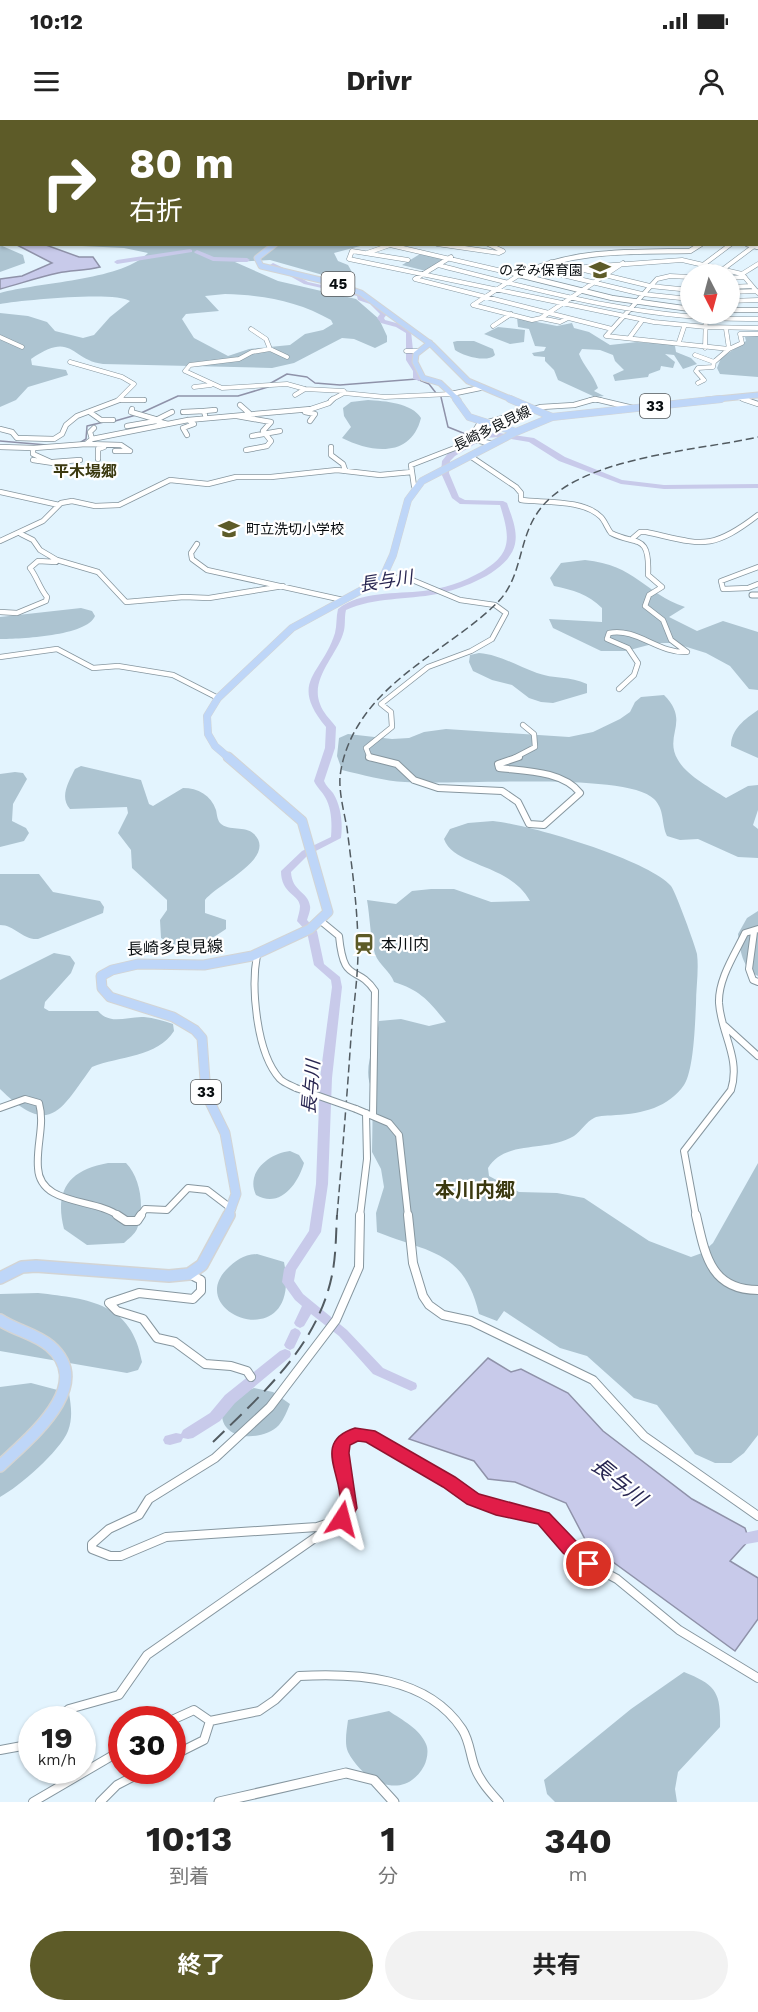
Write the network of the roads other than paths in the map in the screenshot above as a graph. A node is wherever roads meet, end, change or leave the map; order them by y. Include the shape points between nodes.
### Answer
1 (272, 246) edge
2 (384, 246) edge
3 (399, 246) edge
4 (456, 246) edge
5 (492, 246) edge
6 (698, 246) edge
7 (728, 246) edge
8 (756, 247) edge
9 (693, 250) junction
10 (421, 251) junction
11 (366, 253) junction
12 (620, 254) junction
13 (450, 257) junction
14 (408, 260) junction
15 (682, 260) junction
16 (550, 262) junction
17 (623, 263) junction
18 (699, 264) edge
19 (704, 264) edge
20 (731, 264) edge
21 (758, 264) edge
22 (438, 265) junction
23 (400, 266) junction
24 (533, 268) junction
25 (572, 268) junction
26 (427, 272) junction
27 (519, 275) junction
28 (605, 275) junction
29 (740, 275) edge
30 (744, 276) junction
31 (680, 277) edge
32 (740, 277) edge
33 (508, 282) junction
34 (594, 283) junction
35 (650, 286) junction
36 (740, 286) edge
37 (752, 286) junction
38 (496, 289) junction
39 (680, 289) edge
40 (583, 291) junction
41 (740, 292) edge
42 (757, 292) edge
43 (642, 294) junction
44 (484, 297) junction
45 (572, 298) junction
46 (680, 298) edge
47 (758, 300) edge
48 (740, 301) edge
49 (634, 302) junction
50 (561, 305) junction
51 (680, 308) edge
52 (628, 310) junction
53 (740, 310) edge
54 (758, 310) edge
55 (549, 313) junction
56 (511, 314) junction
57 (680, 314) edge
58 (541, 318) junction
59 (568, 318) junction
60 (740, 318) edge
61 (620, 319) junction
62 (758, 319) edge
63 (641, 322) junction
64 (705, 324) edge
65 (493, 326) dead end
66 (663, 326) junction
67 (684, 327) junction
68 (705, 328) junction
69 (758, 328) edge
70 (251, 329) dead end
71 (612, 329) junction
72 (726, 329) junction
73 (758, 334) edge
74 (0, 337) edge
75 (630, 337) junction
76 (655, 340) junction
77 (679, 342) junction
78 (430, 343) junction
79 (22, 346) dead end
80 (705, 348) junction
81 (270, 349) junction
82 (729, 349) junction
83 (406, 351) dead end
84 (417, 351) junction
85 (695, 355) dead end
86 (287, 357) dead end
87 (70, 362) dead end
88 (714, 362) junction
89 (296, 380) dead end
90 (698, 383) dead end
91 (290, 384) junction
92 (212, 385) junction
93 (194, 387) dead end
94 (480, 388) junction
95 (304, 389) junction
96 (350, 393) junction
97 (451, 394) junction
98 (295, 395) dead end
99 (758, 395) edge
100 (738, 397) junction
101 (120, 400) junction
102 (144, 400) dead end
103 (758, 404) edge
104 (240, 405) dead end
105 (633, 408) junction
106 (132, 409) dead end
107 (533, 409) junction
108 (215, 410) dead end
109 (299, 410) junction
110 (204, 411) junction
111 (92, 412) junction
112 (172, 412) dead end
113 (183, 412) dead end
114 (249, 413) junction
115 (237, 416) junction
116 (552, 417) junction
117 (205, 418) junction
118 (113, 420) dead end
119 (156, 420) junction
120 (188, 420) junction
121 (310, 421) dead end
122 (483, 422) junction
123 (169, 424) junction
124 (128, 426) dead end
125 (94, 428) dead end
126 (0, 429) edge
127 (280, 431) dead end
128 (515, 433) junction
129 (266, 434) junction
130 (187, 435) dead end
131 (252, 436) dead end
132 (472, 437) junction
133 (54, 439) junction
134 (92, 439) junction
135 (86, 444) junction
136 (493, 444) junction
137 (59, 445) junction
138 (110, 446) junction
139 (0, 447) edge
140 (332, 447) dead end
141 (33, 448) junction
142 (246, 450) dead end
143 (130, 451) junction
144 (115, 452) dead end
145 (470, 456) junction
146 (127, 457) dead end
147 (98, 459) dead end
148 (33, 460) dead end
149 (80, 460) dead end
150 (53, 462) junction
151 (345, 470) junction
152 (412, 472) junction
153 (414, 486) junction
154 (0, 492) edge
155 (59, 505) junction
156 (758, 515) edge
157 (21, 534) junction
158 (633, 538) junction
159 (0, 541) edge
160 (197, 544) dead end
161 (63, 562) junction
162 (756, 569) edge
163 (382, 579) junction
164 (758, 584) edge
165 (283, 586) junction
166 (748, 588) junction
167 (755, 595) edge
168 (343, 600) junction
169 (0, 612) edge
170 (0, 657) edge
171 (619, 689) dead end
172 (218, 698) junction
173 (523, 725) dead end
174 (318, 924) junction
175 (756, 931) edge
176 (257, 955) junction
177 (758, 982) edge
178 (725, 1026) junction
179 (758, 1056) edge
180 (0, 1108) edge
181 (369, 1114) junction
182 (232, 1209) junction
183 (189, 1274) junction
184 (0, 1278) edge
185 (758, 1290) edge
186 (0, 1320) edge
187 (251, 1377) dead end
188 (0, 1466) edge
189 (758, 1516) edge
190 (342, 1519) junction
191 (758, 1678) edge
192 (80, 1706) edge
193 (186, 1714) edge
194 (210, 1721) junction
195 (18, 1747) edge
196 (186, 1749) edge
197 (0, 1750) edge
198 (108, 1758) edge
199 (119, 1784) edge
200 (33, 1802) edge
201 (100, 1802) edge
202 (219, 1802) edge
203 (394, 1802) edge
204 (499, 1802) edge

1 - 78 main road, 45 via 257,258 261,266 361,293
2 - 11 street
3 - 10 street
4 - 5 street via 503,251
6 - 9 street
7 - 19 street
8 - 20 street
9 - 12 street
9 - 15 street
10 - 13 street
10 - 14 street
11 - 14 street
11 - 23 street via 352,251 349,259
12 - 16 street
12 - 17 street
13 - 22 street
13 - 27 street
14 - 23 street
15 - 17 street
15 - 18 street
16 - 24 street
16 - 25 street
17 - 25 street
17 - 28 street
21 - 30 street
22 - 26 street
22 - 33 street
23 - 26 street
24 - 27 street
24 - 34 street
25 - 28 street
26 - 38 street
26 - 44 street via 415,279
27 - 33 street
27 - 40 street
28 - 34 street
28 - 35 street
29 - 30 street
30 - 32 street
30 - 37 street
31 - 35 street via 662,278
33 - 38 street
33 - 45 street
34 - 40 street
34 - 43 street
35 - 39 street
35 - 43 street
36 - 37 street
37 - 42 street
38 - 44 street
38 - 50 street
40 - 45 street
40 - 49 street
41 - 42 street
43 - 46 street
43 - 49 street
44 - 55 street
44 - 56 street via 473,305
45 - 50 street
45 - 52 street
47 - 48 street
49 - 51 street
49 - 52 street
50 - 55 street
50 - 61 street
52 - 57 street
52 - 61 street
53 - 54 street
55 - 58 street
55 - 59 street
56 - 58 street via 532,320
56 - 65 street
58 - 59 street via 560,322
59 - 71 street
60 - 62 street
61 - 63 street
61 - 71 street
63 - 66 street
63 - 75 street
64 - 68 street
66 - 67 street
66 - 76 street
67 - 68 street
67 - 77 street
68 - 72 street
68 - 80 street
69 - 72 street
70 - 81 street via 266,339
71 - 75 street via 606,336 628,340
72 - 82 street
73 - 82 street via 740,334 742,343
74 - 79 street
75 - 76 street
76 - 77 street
77 - 80 street via 679,346
78 - 84 main road
78 - 94 main road, 45
80 - 82 street
81 - 86 street
81 - 92 street via 252,352 245,358 202,362 186,368 185,372
82 - 88 street
83 - 84 street
84 - 97 main road via 414,360 422,376 440,383
85 - 88 street
87 - 101 street via 134,384
88 - 90 street via 713,367 696,371 704,380
89 - 91 street
91 - 92 street via 222,388
91 - 95 street
92 - 93 street
94 - 97 street
94 - 107 main road, 45
95 - 96 street
95 - 98 street
96 - 97 street via 385,397
96 - 109 street via 339,394 321,406
97 - 122 main road via 469,417
99 - 100 main road, 長崎多良見線 / 33
100 - 103 street
100 - 105 main road, 長崎多良見線 / 33
101 - 102 street
101 - 111 street via 98,406
104 - 114 street
105 - 107 street via 595,399
105 - 116 main road, 長崎多良見線 / 33
106 - 119 street
107 - 116 main road, 45
107 - 122 street
108 - 110 street
109 - 114 street
109 - 121 street via 315,414
110 - 113 street
110 - 117 street
111 - 118 street via 101,420
111 - 133 street via 77,416
112 - 119 street
114 - 115 street
115 - 117 street
115 - 129 street via 270,421 265,426
116 - 128 main road, 長崎多良見線 / 33
117 - 120 street
119 - 123 street
119 - 124 street
120 - 123 street
120 - 130 street via 194,424 183,428
122 - 128 main road
122 - 132 street via 476,425
123 - 134 street
125 - 134 street via 89,435
126 - 133 street via 9,430 17,438
127 - 129 street
128 - 136 main road, 長崎多良見線 / 33
129 - 131 street
129 - 142 street via 272,441 267,446
132 - 136 street
132 - 152 street via 432,461 411,465
133 - 137 street
134 - 135 street
135 - 137 street
135 - 138 street
136 - 145 main road, 長崎多良見線 / 33
137 - 141 street
138 - 143 street via 124,446
138 - 147 street via 98,449
139 - 141 street
140 - 151 street via 331,455
141 - 150 street via 33,454
143 - 144 street
143 - 146 street
145 - 153 main road, 長崎多良見線 / 33
145 - 158 street via 516,487 521,500 558,502 594,512 602,517 609,531
148 - 150 street
149 - 150 street
151 - 152 street via 380,475
151 - 155 street via 236,477 208,484 170,480 119,505 95,506 72,501
152 - 153 street
153 - 163 main road via 390,567
154 - 155 street
155 - 157 street via 57,511
156 - 158 street via 710,543 646,532
157 - 159 street
157 - 161 street
158 - 171 street via 644,544 651,564 650,579 662,587 649,595 645,606 663,620 671,640 687,652 663,651 621,631 609,633 607,639 628,648 638,663 634,675
160 - 165 street via 192,559 207,570
161 - 165 street via 98,572 126,602 209,598
161 - 169 street via 38,561 31,565 46,601 17,613
162 - 166 street via 721,581 723,589
163 - 168 main road
163 - 173 street via 405,577 460,600 495,605 506,613 492,639 428,667 381,704 391,712 392,728 368,745 366,753 370,759 397,764 414,780 438,788 502,790 518,802 529,824 544,825 580,793 573,784 538,772 499,768 498,764 535,747 534,734
164 - 166 street
165 - 168 street
166 - 167 street
168 - 172 main road via 292,628
170 - 172 street via 57,649 93,668 118,666 173,675
172 - 174 main road via 206,722 211,740 296,814 306,828 328,912
174 - 176 main road, 長崎多良見線 / 33
174 - 181 street via 339,936 343,963 348,970 370,981 375,991
175 - 177 street via 748,969
175 - 178 street via 745,933 721,989 719,1001
176 - 181 street, bridge via 252,981 275,1072 296,1088
176 - 182 main road, 長崎多良見線 / 33 via 206,965 124,964 101,976 99,983 110,997 186,1023 198,1031 202,1038 206,1094 225,1133 235,1179
178 - 179 street
178 - 185 street via 734,1080 724,1099 687,1145 685,1155 695,1215 716,1273 732,1287
180 - 182 street via 26,1098 39,1103 42,1132 38,1174 45,1189 57,1195 105,1206 130,1222 137,1221 145,1209 166,1210 188,1188 207,1190
181 - 189 street via 395,1128 399,1135 413,1263 429,1305 443,1315 471,1321 593,1380 644,1436
181 - 190 street via 360,1198 359,1267 336,1320 270,1407 215,1458 149,1499 139,1515 109,1529 92,1544 92,1549 121,1556 166,1537 317,1527
182 - 183 main road, 長崎多良見線 / 33 via 202,1265
183 - 184 main road via 169,1276 36,1266 22,1267
183 - 187 street via 201,1280 201,1291 193,1299 153,1293 122,1294 109,1303 117,1311 143,1319 157,1338 175,1342 205,1364 231,1366 247,1371
186 - 188 main road via 48,1345 59,1354 68,1374 55,1408
190 - 191 street via 349,1508 342,1442 355,1434 369,1435 473,1499 543,1518 589,1564 617,1579 679,1630
190 - 192 street via 147,1655 119,1695
193 - 194 street via 194,1710
194 - 196 street via 204,1740
194 - 204 street via 259,1711 299,1676 366,1677 397,1684 430,1698 450,1712 463,1731 483,1783
195 - 197 street
198 - 200 street
199 - 201 street
202 - 203 street via 346,1773 374,1780

